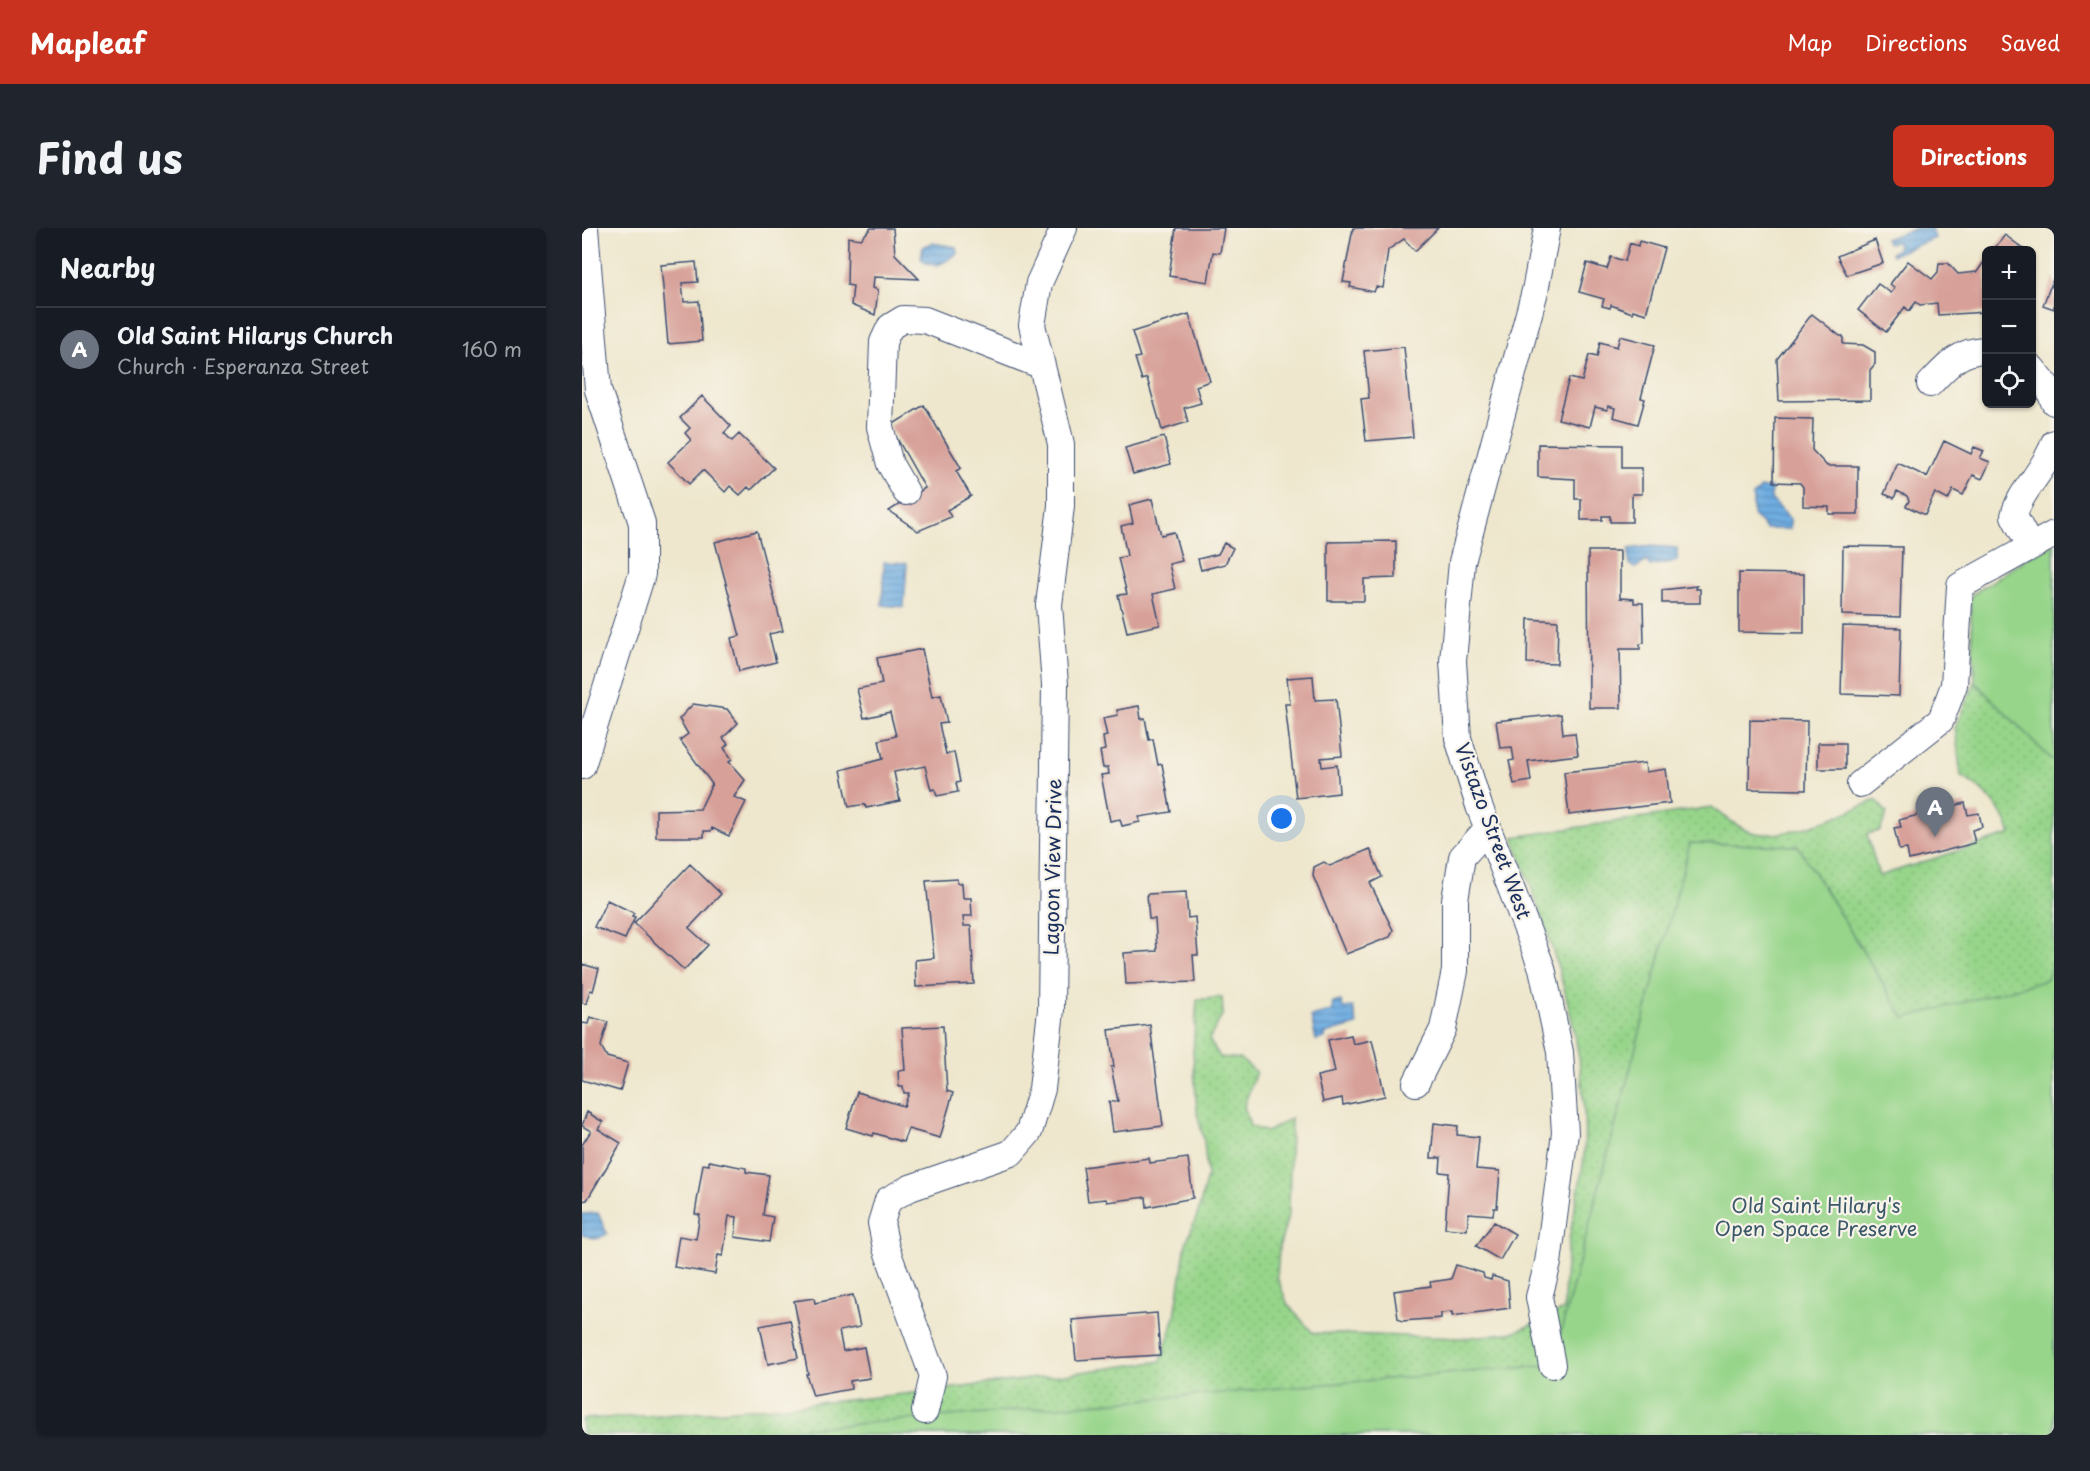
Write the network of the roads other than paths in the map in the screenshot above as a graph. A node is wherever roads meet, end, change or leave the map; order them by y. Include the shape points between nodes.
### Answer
1 (585, 228) edge
2 (1064, 228) edge
3 (1547, 228) edge
4 (1982, 350) edge
5 (1040, 365) junction
6 (2036, 374) edge
7 (1930, 384) dead end
8 (2054, 402) edge
9 (2054, 444) edge
10 (906, 492) dead end
11 (2054, 534) edge
12 (2030, 546) junction
13 (582, 766) edge
14 (1860, 784) dead end
15 (1488, 828) junction
16 (1416, 1083) dead end
17 (1552, 1365) dead end
18 (925, 1411) dead end

1 - 13 street via 598,390 642,523 642,574
2 - 5 street, Lagoon View Drive via 1033,304 1032,325
3 - 15 street, Vistazo Street West via 1535,291 1462,562 1453,661 1458,738
4 - 7 street via 1955,357
5 - 10 street via 925,320 903,319 890,327 883,342 880,427 888,458
5 - 18 street, Lagoon View Drive via 1061,444 1061,506 1049,605 1055,685 1050,1021 1042,1089 1029,1132 1011,1153 910,1188 888,1200 881,1222 885,1248 933,1376
6 - 8 street
9 - 12 street via 2044,468 2015,507 2013,516
11 - 12 street
12 - 14 street via 1960,586 1954,685 1941,720
15 - 16 street via 1462,857 1455,900 1455,972 1443,1029
15 - 17 street, Vistazo Street West via 1542,968 1560,1052 1565,1133 1548,1263 1539,1297

